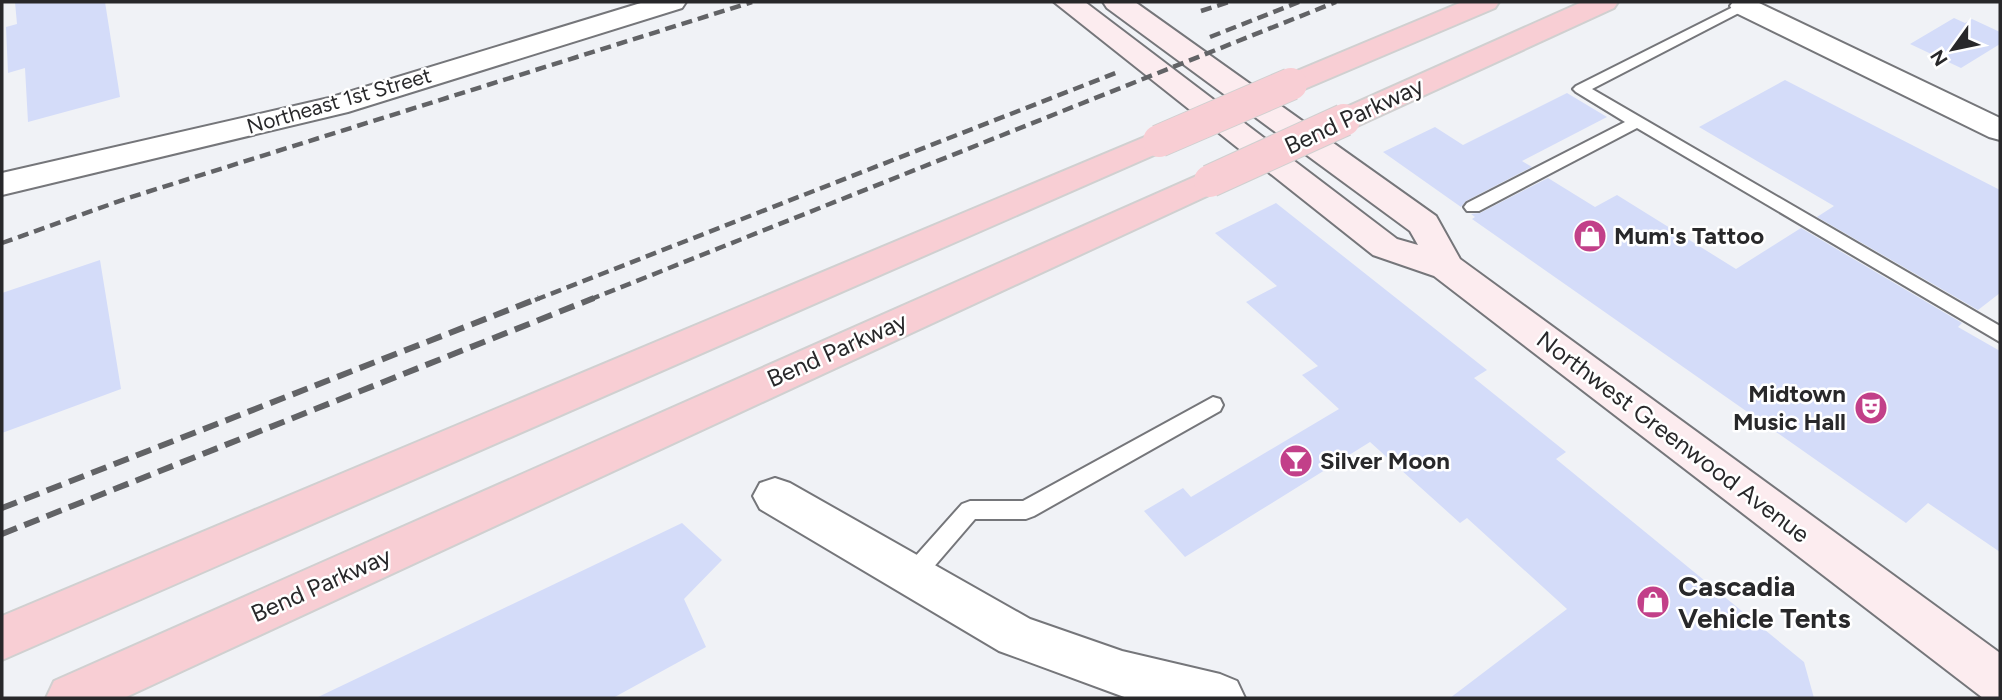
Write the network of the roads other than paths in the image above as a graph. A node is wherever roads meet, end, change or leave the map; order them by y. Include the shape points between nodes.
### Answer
1 (673, 2) edge
2 (1068, 2) edge
3 (1117, 2) edge
4 (1485, 2) edge
5 (1604, 2) edge
6 (1749, 4) edge
7 (1637, 122) junction
8 (2000, 130) edge
9 (2, 184) edge
10 (1473, 206) dead end
11 (1447, 267) junction
12 (2000, 335) edge
13 (1213, 405) dead end
14 (775, 496) dead end
15 (912, 576) junction
16 (2, 638) edge
17 (2000, 682) edge
18 (71, 698) edge
19 (1220, 698) edge

1 - 9 street, Northeast 1st Street via 337,105
2 - 11 main road, Northwest Greenwood Avenue via 1385,247
3 - 11 main road, Northwest Greenwood Avenue via 1424,223
4 - 16 highway, bridge
5 - 18 highway, Bend Parkway, bridge
6 - 7 lane via 1581,89
6 - 8 street
7 - 10 lane
7 - 12 lane
11 - 17 main road, Northwest Greenwood Avenue
13 - 15 lane via 1026,510 970,510
14 - 15 street
15 - 19 street via 1016,636 1122,674

